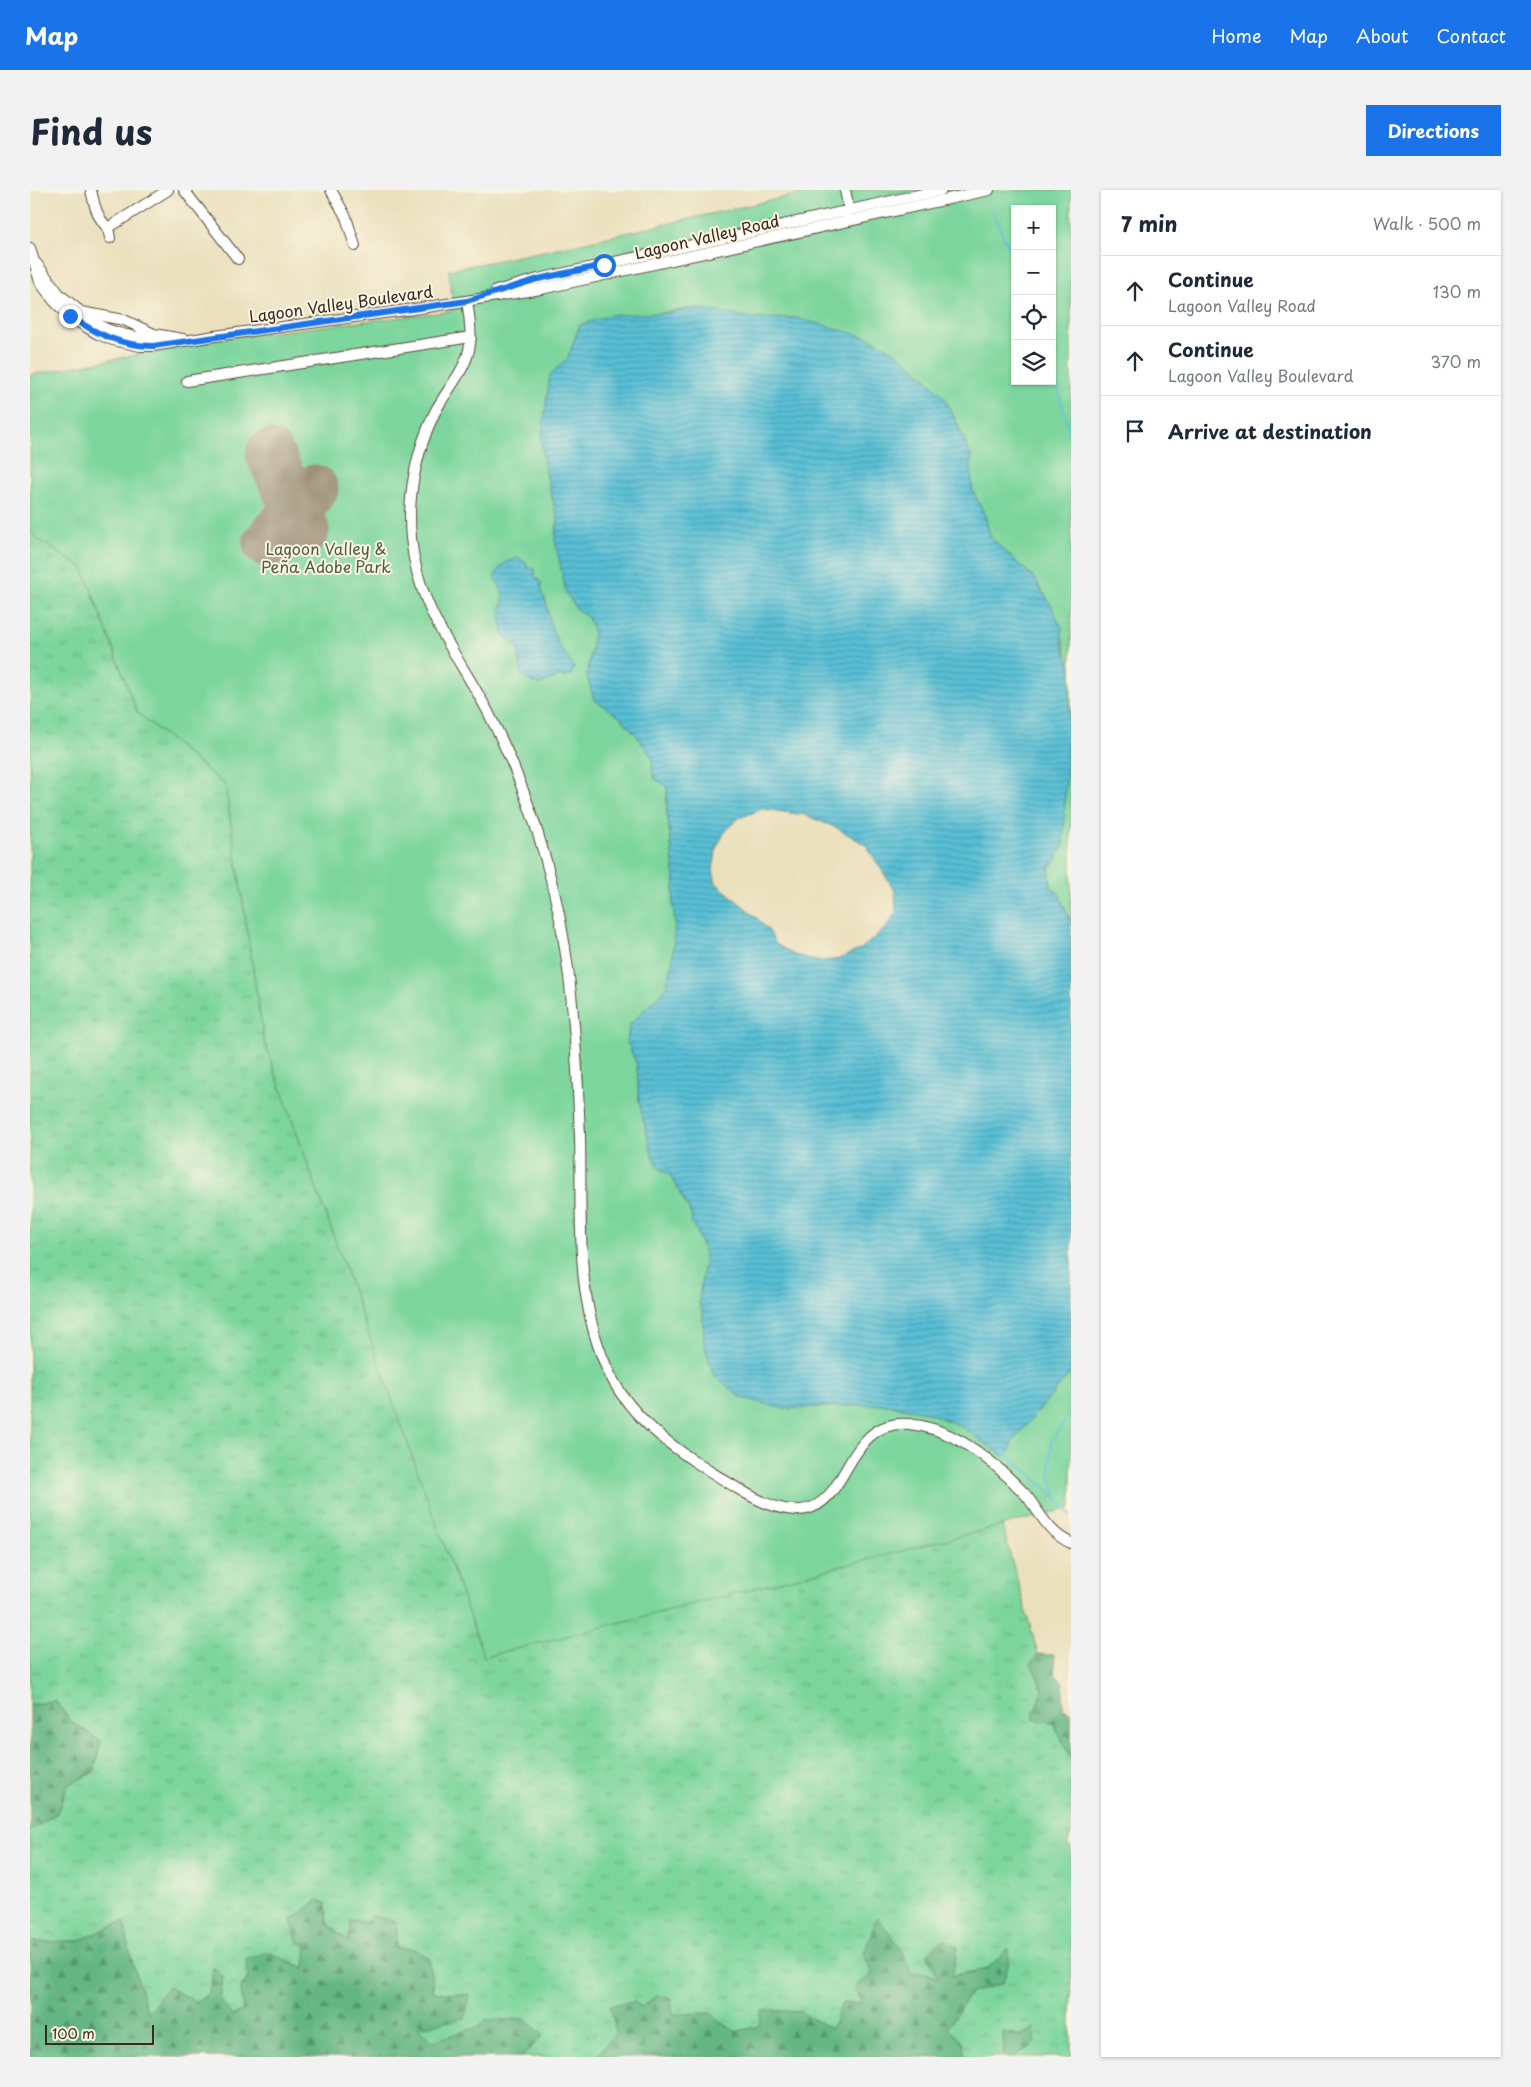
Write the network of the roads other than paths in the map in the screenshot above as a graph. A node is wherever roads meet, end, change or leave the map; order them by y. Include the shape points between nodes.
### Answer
1 (91, 190) edge
2 (168, 190) edge
3 (184, 190) edge
4 (331, 190) edge
5 (845, 190) edge
6 (941, 190) edge
7 (989, 190) edge
8 (850, 215) junction
9 (355, 246) dead end
10 (30, 248) edge
11 (238, 259) dead end
12 (35, 261) junction
13 (467, 301) junction
14 (470, 337) junction
15 (183, 339) junction
16 (187, 381) dead end
17 (1071, 1543) edge

1 - 2 street via 97,214 109,233
3 - 11 street
4 - 9 street via 346,217
5 - 8 street
6 - 8 street, Lagoon Valley Road
7 - 8 street, Lagoon Valley Road
8 - 13 street, Lagoon Valley Road via 538,279
10 - 12 street, Lagoon Valley Boulevard
12 - 15 street, Lagoon Valley Boulevard via 60,295 101,326 127,335
12 - 15 street, Lagoon Valley Boulevard via 40,282 54,301 98,334 140,346
13 - 14 street
13 - 15 street, Lagoon Valley Boulevard
14 - 16 street
14 - 17 street via 466,359 435,412 420,448 411,499 411,543 418,578 433,618 489,714 512,762 545,856 556,900 568,967 574,1037 580,1137 580,1253 594,1335 608,1371 631,1408 660,1435 738,1488 782,1509 803,1510 820,1504 869,1437 892,1424 906,1424 950,1435 997,1467 1026,1496 1051,1530

